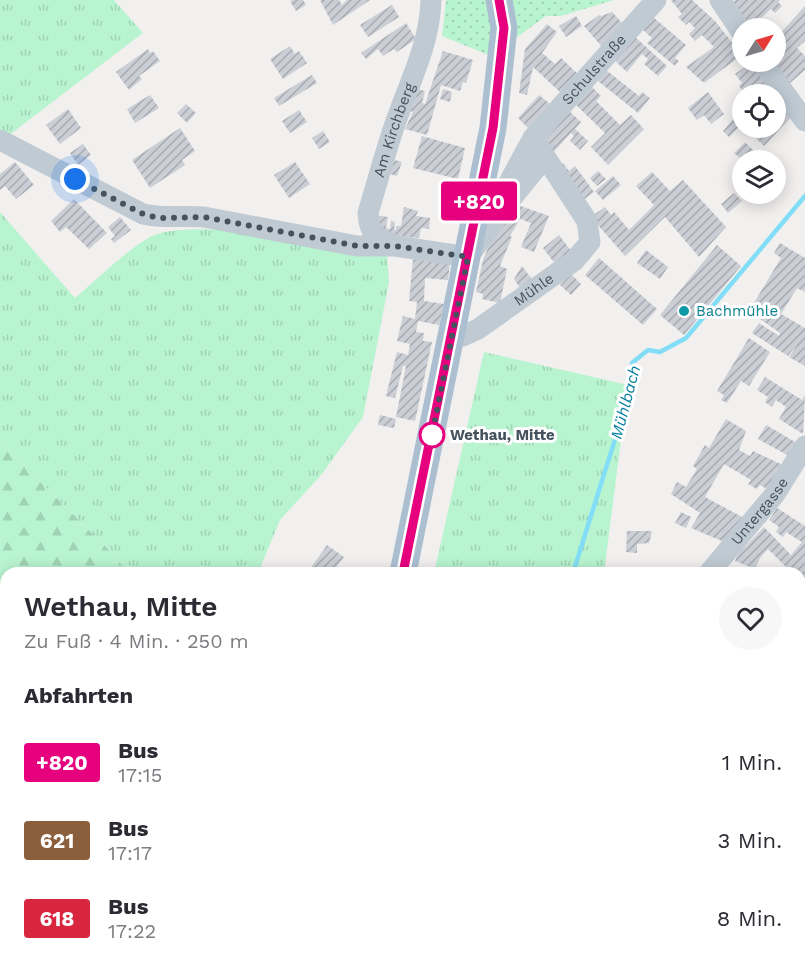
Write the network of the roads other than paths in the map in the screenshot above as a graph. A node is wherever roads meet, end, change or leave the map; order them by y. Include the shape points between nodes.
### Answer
1 (431, 0) edge
2 (499, 0) edge
3 (656, 0) edge
4 (720, 0) edge
5 (732, 18) edge
6 (769, 72) edge
7 (805, 121) edge
8 (533, 138) junction
9 (0, 140) edge
10 (545, 157) junction
11 (497, 217) junction
12 (395, 246) junction
13 (468, 257) junction
14 (452, 336) junction
15 (805, 446) edge
16 (404, 567) edge
17 (714, 567) edge

1 - 12 street, Am Kirchberg via 423,49 368,213 369,227 376,238
2 - 13 main road via 504,28 503,60
3 - 8 street, Schulstraße
4 - 5 street
6 - 7 street
8 - 10 street
8 - 11 street, Schulstraße via 507,186
9 - 12 street, Am Kirchberg via 150,216 204,217 357,246
10 - 11 street
10 - 14 street, Mühle via 587,221 590,242 579,257 478,329
11 - 13 street, Schulstraße
12 - 13 street, Am Kirchberg
13 - 14 main road
14 - 16 main road
15 - 17 street, Untergasse via 774,494

